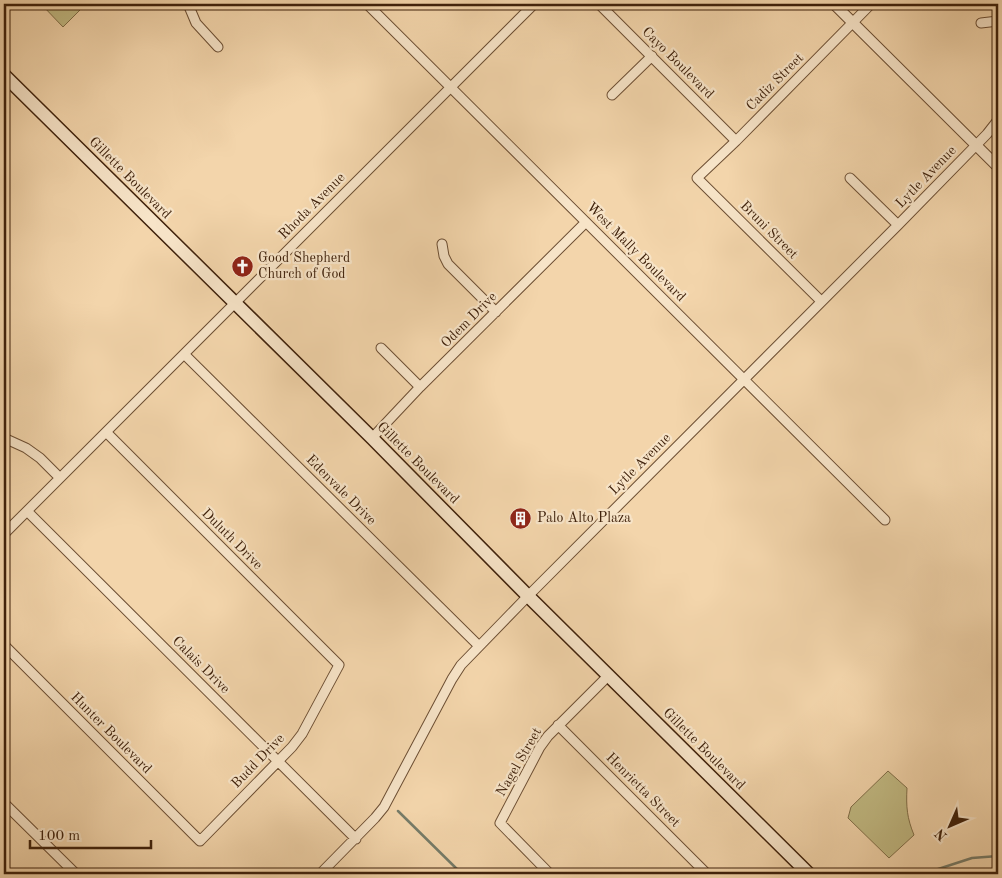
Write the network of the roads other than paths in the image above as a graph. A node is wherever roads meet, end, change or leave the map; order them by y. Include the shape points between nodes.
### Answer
1 (144, 4) edge
2 (149, 4) edge
3 (188, 4) edge
4 (367, 4) edge
5 (534, 4) edge
6 (600, 4) edge
7 (834, 4) edge
8 (871, 4) edge
9 (998, 21) edge
10 (852, 22) junction
11 (981, 23) dead end
12 (218, 46) dead end
13 (652, 56) junction
14 (4, 75) edge
15 (451, 87) junction
16 (612, 95) dead end
17 (998, 120) edge
18 (736, 141) junction
19 (976, 145) junction
20 (998, 168) edge
21 (697, 178) joint
22 (850, 178) dead end
23 (586, 222) junction
24 (898, 225) junction
25 (442, 244) dead end
26 (821, 301) junction
27 (234, 303) junction
28 (496, 312) junction
29 (381, 348) dead end
30 (184, 354) junction
31 (743, 379) junction
32 (420, 388) junction
33 (106, 432) junction
34 (4, 438) edge
35 (372, 438) junction
36 (60, 478) junction
37 (27, 511) junction
38 (885, 520) dead end
39 (4, 534) edge
40 (528, 596) junction
41 (4, 645) edge
42 (479, 646) junction
43 (339, 665) joint
44 (609, 675) junction
45 (558, 725) junction
46 (278, 762) junction
47 (4, 803) edge
48 (356, 839) junction
49 (200, 841) joint
50 (76, 874) edge
51 (320, 874) edge
52 (550, 874) edge
53 (707, 874) edge
54 (808, 874) edge

1 - 2 street
3 - 12 street via 196,23
4 - 15 street, West Mally Boulevard
5 - 15 street, Rhoda Avenue
6 - 13 street, Cayo Boulevard
7 - 10 street
8 - 10 street, Cadiz Street
9 - 11 street
10 - 18 street, Cadiz Street
10 - 19 street
13 - 16 street
13 - 18 street, Cayo Boulevard
14 - 27 main road, Gillette Boulevard
15 - 23 street, West Mally Boulevard
15 - 27 street, Rhoda Avenue
17 - 19 street, Lytle Avenue
18 - 21 street, Cadiz Street
19 - 20 street
19 - 24 street, Lytle Avenue
21 - 26 street, Bruni Street
22 - 24 street
23 - 28 street, Odem Drive
23 - 31 street, West Mally Boulevard
24 - 26 street, Lytle Avenue
25 - 28 street via 448,264
26 - 31 street, Lytle Avenue
27 - 30 street, Rhoda Avenue
27 - 35 main road, Gillette Boulevard
28 - 32 street, Odem Drive
29 - 32 street
30 - 33 street, Rhoda Avenue
30 - 42 street, Edenvale Drive
31 - 38 street, West Mally Boulevard
31 - 40 street, Lytle Avenue
32 - 35 street, Odem Drive
33 - 36 street, Rhoda Avenue
33 - 43 street, Duluth Drive
34 - 36 street via 26,448
35 - 40 main road, Gillette Boulevard
36 - 37 street, Rhoda Avenue
37 - 39 street, Rhoda Avenue
37 - 46 street, Calais Drive
40 - 42 street, Lytle Avenue
40 - 44 main road, Gillette Boulevard
41 - 49 street, Hunter Boulevard
42 - 48 street, Lytle Avenue via 452,678 384,807
43 - 46 street, Budd Drive via 302,734
44 - 45 street, Nagel Street
44 - 54 main road, Gillette Boulevard
45 - 52 street, Nagel Street via 540,747 500,824
45 - 53 street, Henrietta Street
46 - 48 street, Calais Drive
46 - 49 street, Budd Drive
47 - 50 street
48 - 51 street, Lytle Avenue

